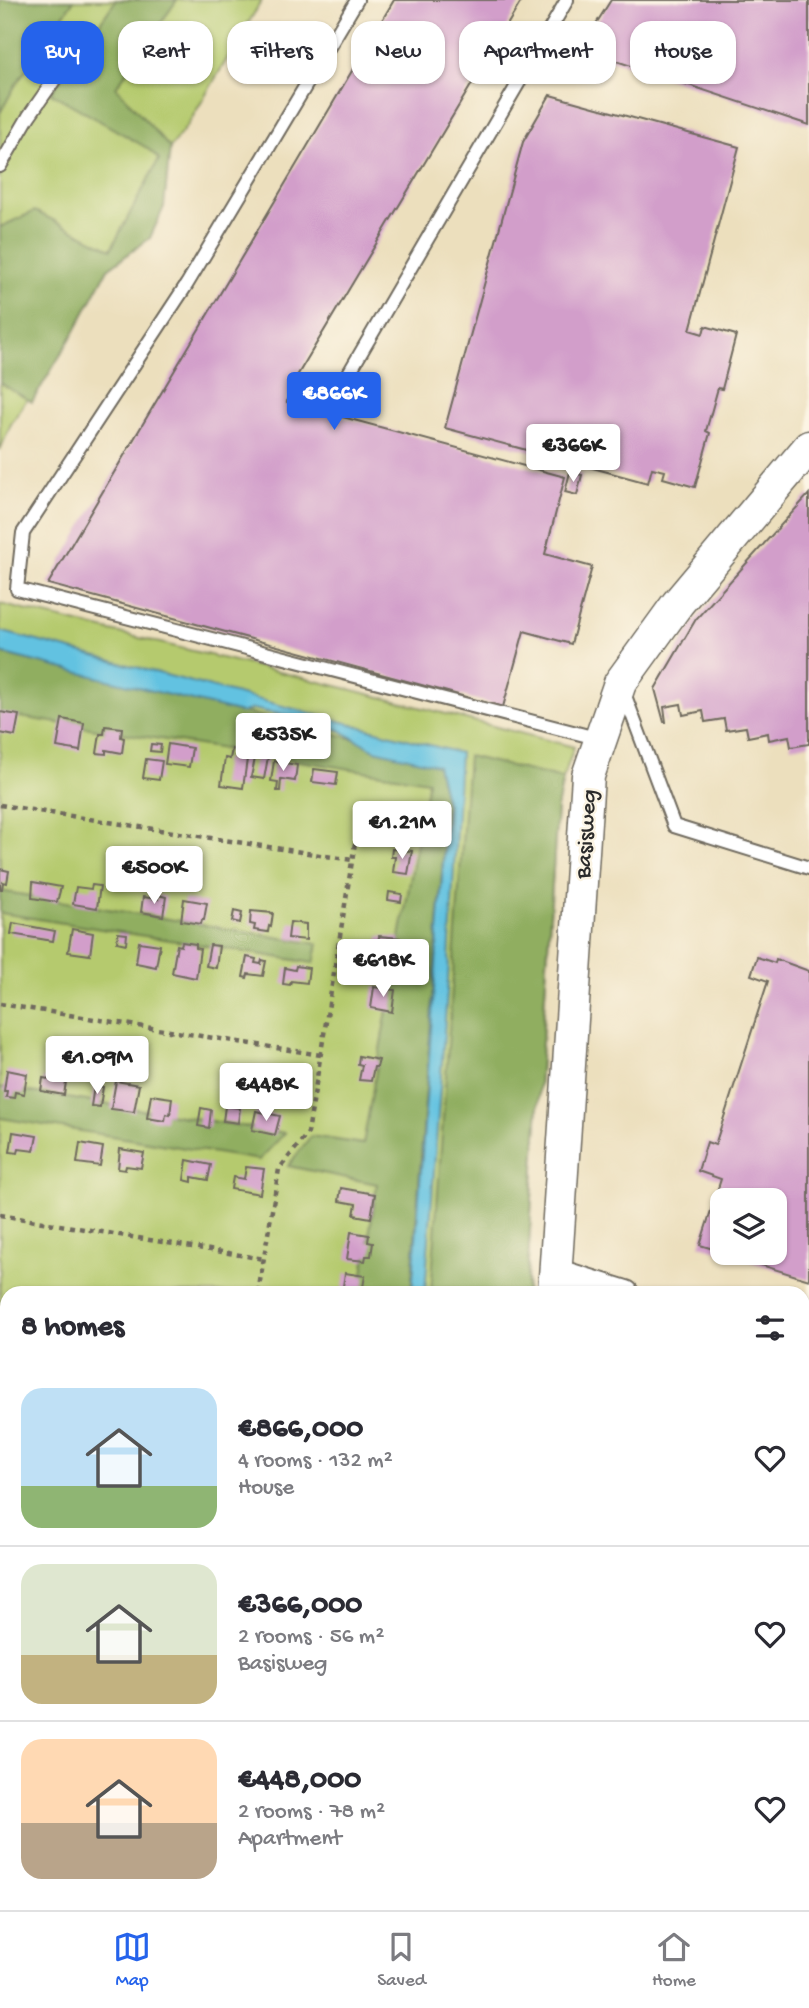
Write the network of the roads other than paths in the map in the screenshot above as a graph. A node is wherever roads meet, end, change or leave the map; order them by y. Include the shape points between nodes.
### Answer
1 (357, 0) edge
2 (567, 0) edge
3 (51, 84) edge
4 (0, 166) edge
5 (342, 385) dead end
6 (809, 447) edge
7 (620, 682) junction
8 (600, 739) junction
9 (809, 868) edge
10 (555, 1282) edge
11 (581, 1286) edge

1 - 8 lane via 187,284 23,533 17,589
2 - 5 lane
3 - 4 lane
6 - 7 street, Basisweg via 678,603
7 - 8 street, Basisweg
7 - 9 lane via 674,825
8 - 10 street, Basisweg via 588,776
10 - 11 street

